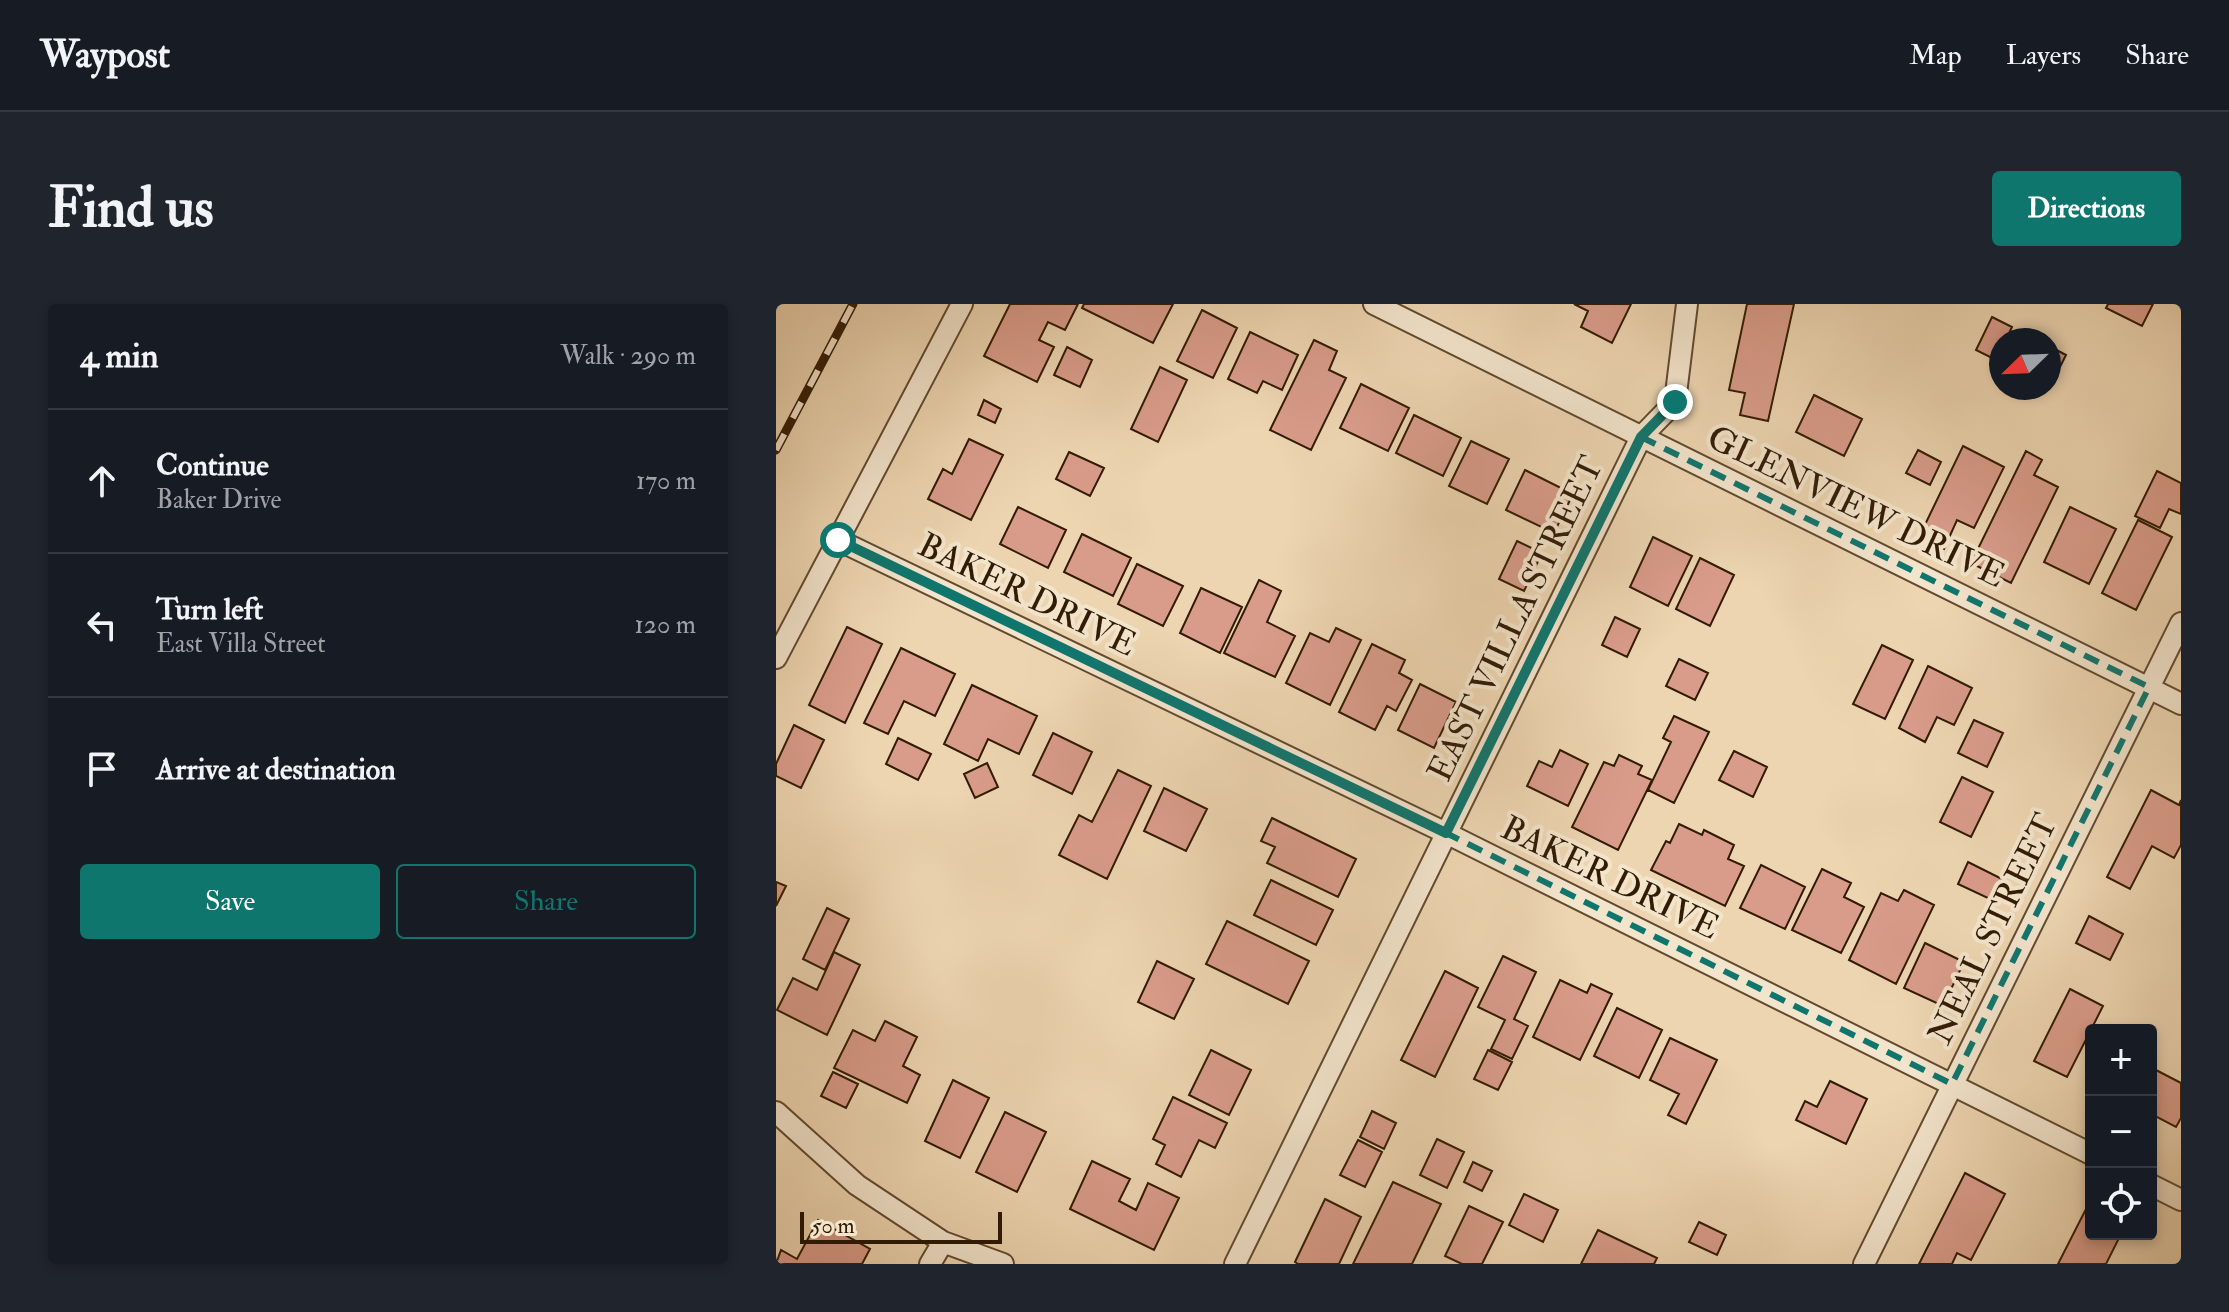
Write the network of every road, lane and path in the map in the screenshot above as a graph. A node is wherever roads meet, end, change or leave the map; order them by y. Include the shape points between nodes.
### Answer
1 (962, 304) edge
2 (1374, 304) edge
3 (1687, 304) edge
4 (1641, 437) junction
5 (838, 540) junction
6 (2181, 623) edge
7 (776, 658) edge
8 (2149, 687) junction
9 (2181, 704) edge
10 (1446, 833) junction
11 (1952, 1084) junction
12 (776, 1112) edge
13 (2085, 1151) edge
14 (2157, 1188) edge
15 (2181, 1200) edge
16 (943, 1242) junction
17 (930, 1264) edge
18 (1003, 1264) edge
19 (1235, 1264) edge
20 (1864, 1264) edge

1 - 5 street
2 - 4 street, GLENVIEW DRIVE
3 - 4 street, EAST VILLA STREET via 1675,402
4 - 8 street, GLENVIEW DRIVE
4 - 10 street, EAST VILLA STREET
5 - 7 street
5 - 10 street, BAKER DRIVE
6 - 8 street, NEAL STREET
8 - 9 street, GLENVIEW DRIVE
8 - 11 street, NEAL STREET
10 - 11 street, BAKER DRIVE
10 - 19 street, EAST VILLA STREET
11 - 13 street, BAKER DRIVE
11 - 20 street, NEAL STREET
12 - 16 street via 857,1185
14 - 15 street
16 - 17 street
16 - 18 street

